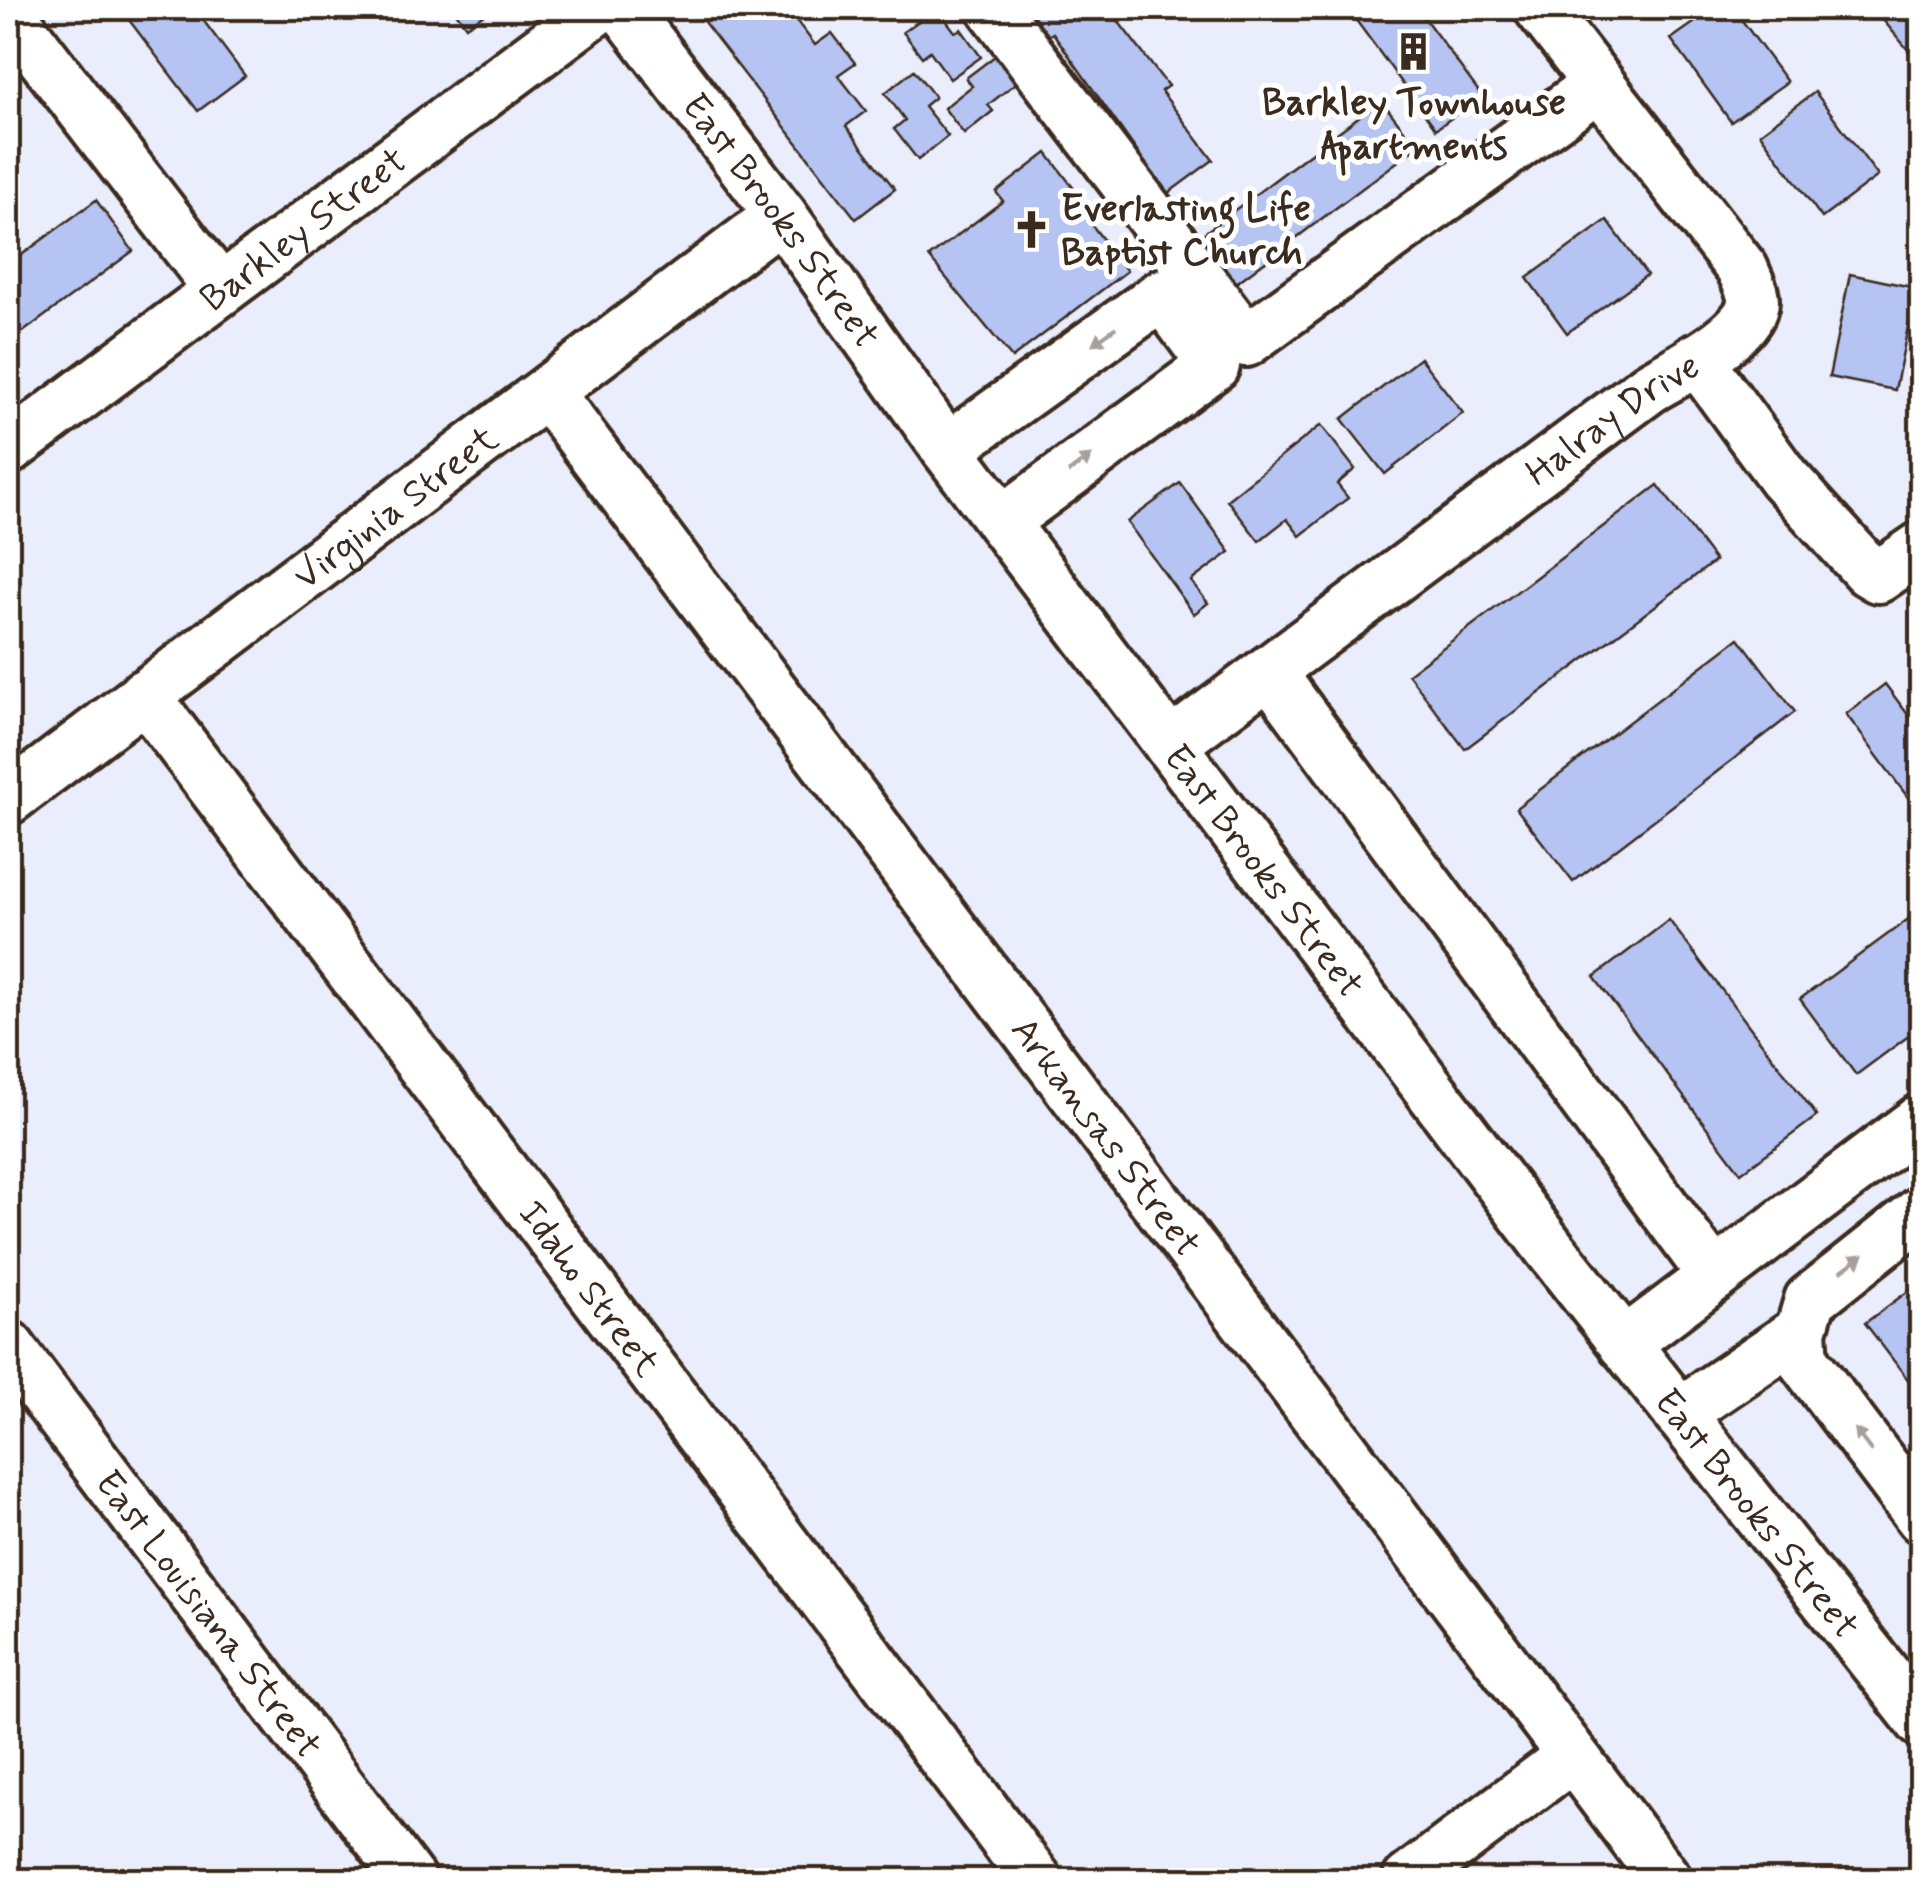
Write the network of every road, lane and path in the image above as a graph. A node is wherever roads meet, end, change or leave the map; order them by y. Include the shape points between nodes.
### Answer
1 (598, 8) edge
2 (623, 8) edge
3 (993, 8) edge
4 (1540, 8) edge
5 (8, 12) edge
6 (1598, 85) junction
7 (781, 214) junction
8 (220, 288) junction
9 (1696, 359) junction
10 (548, 392) junction
11 (8, 449) edge
12 (947, 449) junction
13 (1002, 522) junction
14 (1922, 547) edge
15 (1269, 671) junction
16 (144, 695) junction
17 (1170, 746) junction
18 (8, 799) edge
19 (1922, 1120) edge
20 (1922, 1211) edge
21 (1714, 1276) junction
22 (1802, 1330) junction
23 (1624, 1344) junction
24 (8, 1346) edge
25 (1679, 1414) junction
26 (1922, 1518) edge
27 (1922, 1722) edge
28 (1572, 1756) junction
29 (410, 1880) edge
30 (1036, 1880) edge
31 (1408, 1880) edge
32 (1666, 1880) edge

1 - 8 street, Barkley Street
2 - 7 street, East Brooks Street
3 - 6 street via 1246,342
4 - 6 street, Halray Drive
5 - 8 street
6 - 9 street, Halray Drive via 1749,285 1749,316
7 - 10 street, Virginia Street
7 - 12 street, East Brooks Street
8 - 11 street, Barkley Street
9 - 14 street via 1783,477 1868,571 1878,576
9 - 15 street, Halray Drive
10 - 16 street, Virginia Street
10 - 28 street, Arkansas Street
12 - 13 street, East Brooks Street
13 -> 12 street via 1214,364 1162,294
13 - 17 street, East Brooks Street
15 - 17 street, Halray Drive
15 - 21 street
16 - 18 street, Virginia Street
16 - 30 street, Idaho Street
17 - 23 street, East Brooks Street
19 - 21 street
22 -> 20 street via 1810,1300
21 - 23 street
22 - 25 street
26 -> 22 street via 1803,1360
23 - 25 street, East Brooks Street
24 - 29 street, East Louisiana Street
25 - 27 street, East Brooks Street
28 - 31 street
28 - 32 street, Arkansas Street

